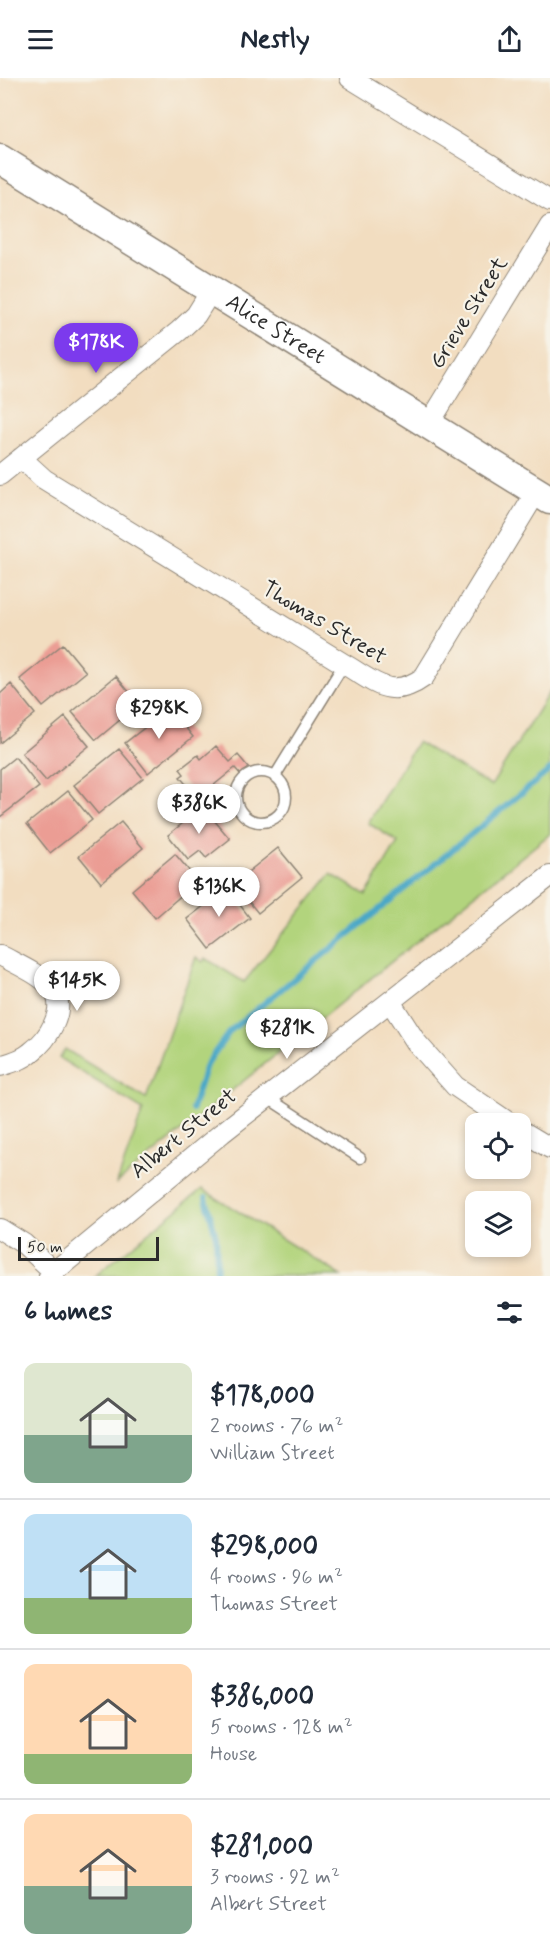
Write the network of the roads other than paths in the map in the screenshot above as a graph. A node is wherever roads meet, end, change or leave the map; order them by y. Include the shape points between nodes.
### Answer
1 (350, 78) edge
2 (0, 159) edge
3 (550, 201) edge
4 (550, 226) edge
5 (211, 291) junction
6 (429, 424) junction
7 (21, 458) junction
8 (0, 475) edge
9 (543, 496) edge
10 (344, 664) junction
11 (274, 776) junction
12 (550, 876) edge
13 (0, 955) edge
14 (391, 1003) junction
15 (0, 1066) edge
16 (268, 1098) junction
17 (495, 1113) edge
18 (531, 1137) edge
19 (550, 1148) edge
20 (360, 1158) dead end
21 (0, 1229) edge
22 (52, 1274) edge

1 - 3 street
2 - 5 street, Alice Street
4 - 6 street, Grieve Street
5 - 6 street, Alice Street
5 - 7 street via 196,315 179,331
6 - 9 street, Alice Street
7 - 8 street
7 - 10 street, Thomas Street via 44,479
9 - 10 street, Thomas Street via 424,677 405,689 394,690
10 - 11 lane
11 - 11 lane via 285,791 283,809 268,821 249,819 237,804 240,785 256,773
12 - 14 street, Albert Street
13 - 15 street via 51,987 58,1004 55,1022 41,1043 30,1054
14 - 16 street, Albert Street
14 - 17 street via 416,1042 455,1086
16 - 20 lane
16 - 22 street, Albert Street
18 - 19 street
21 - 22 street via 24,1244

